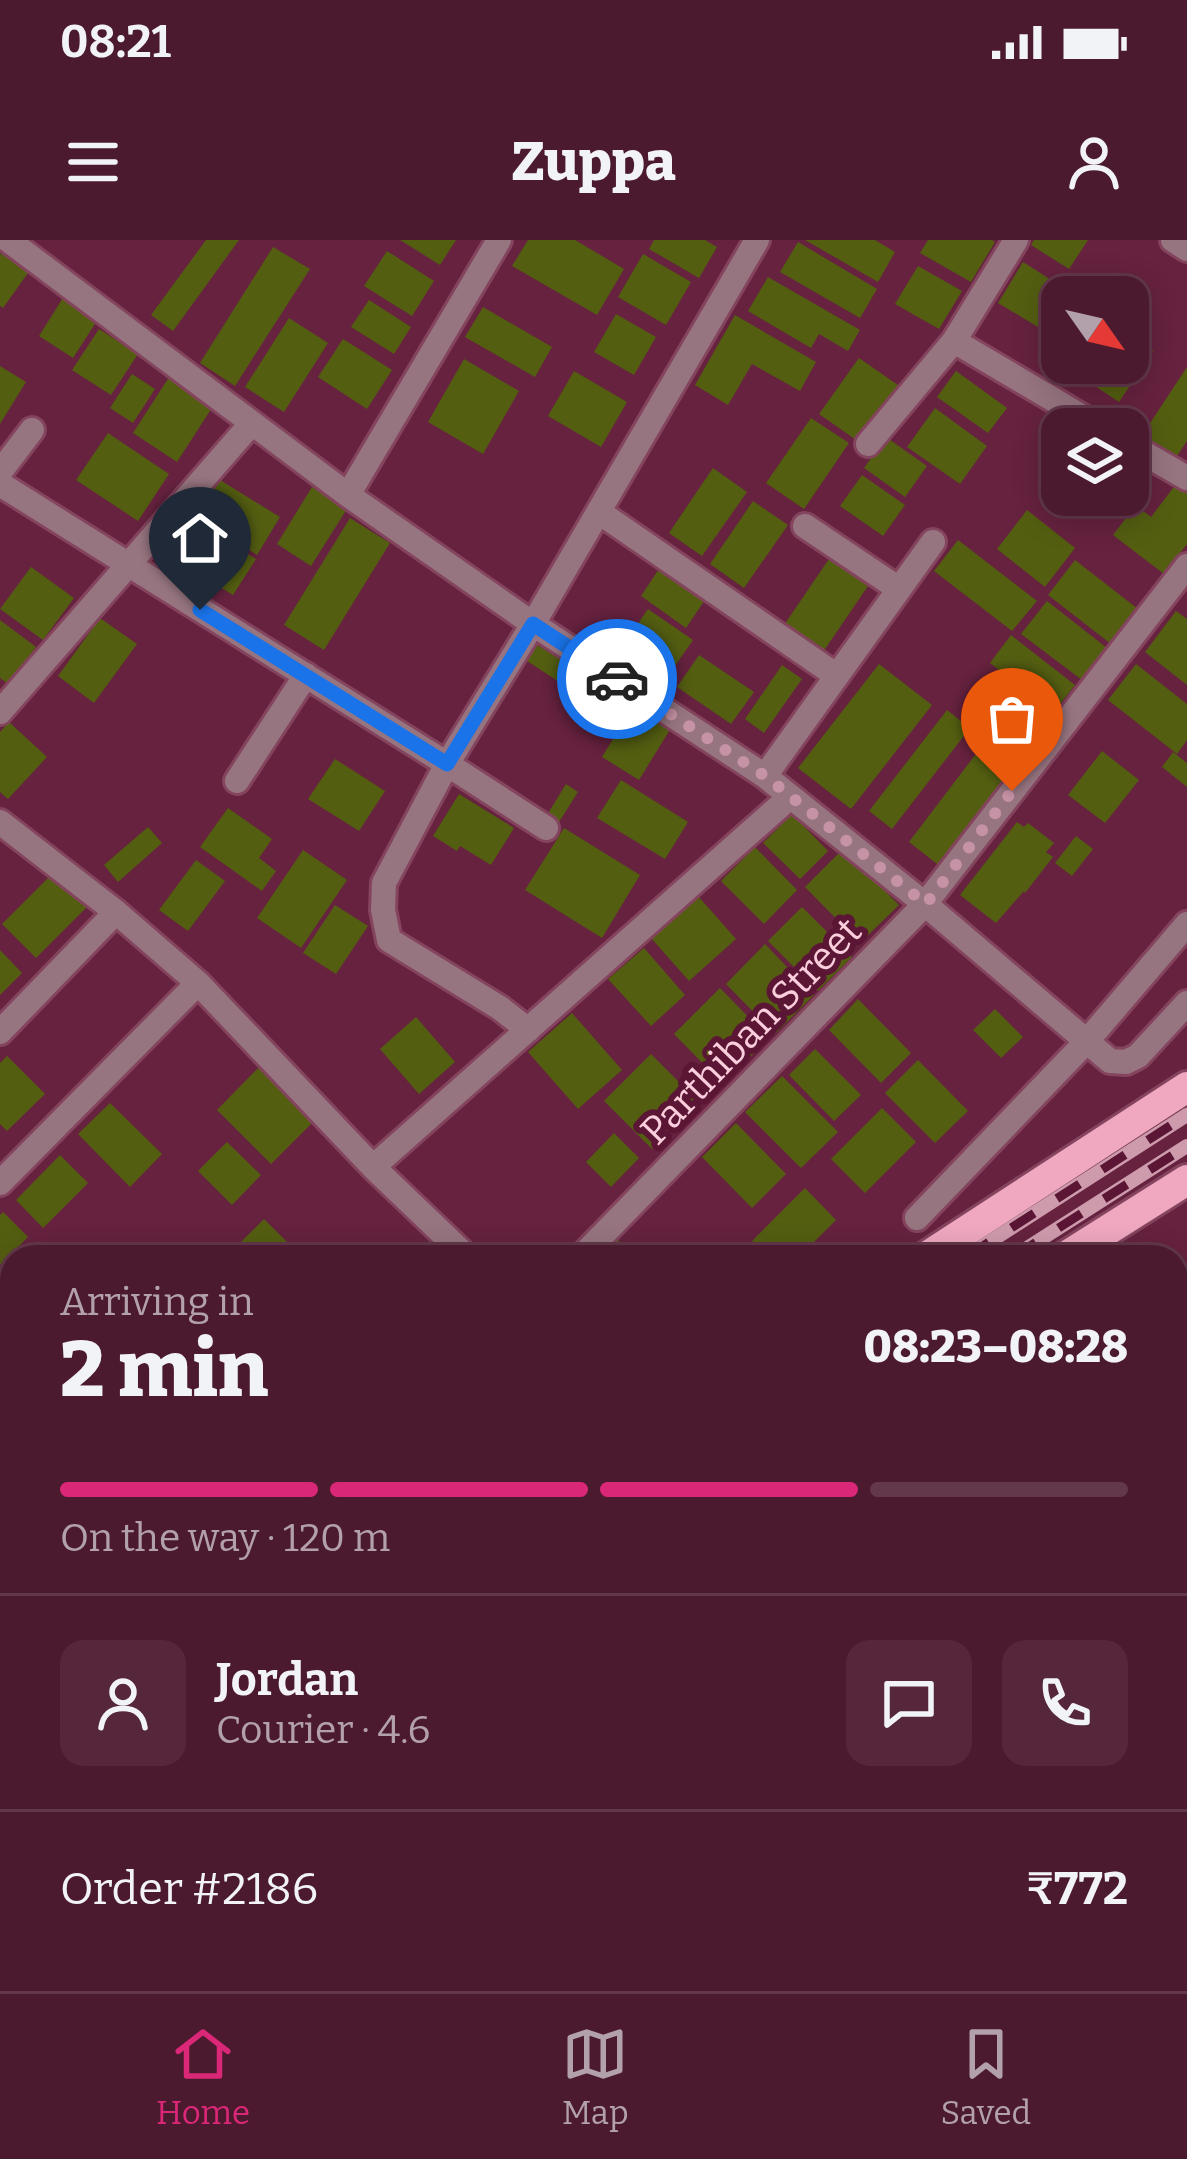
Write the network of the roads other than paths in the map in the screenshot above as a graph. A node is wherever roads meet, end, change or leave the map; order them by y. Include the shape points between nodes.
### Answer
1 (8, 240) edge
2 (499, 240) edge
3 (757, 240) edge
4 (1016, 240) edge
5 (1173, 240) edge
6 (1187, 249) edge
7 (954, 341) junction
8 (1067, 408) edge
9 (250, 424) junction
10 (32, 430) dead end
11 (868, 444) dead end
12 (1149, 456) edge
13 (0, 472) edge
14 (1187, 478) edge
15 (0, 484) edge
16 (348, 496) junction
17 (599, 512) junction
18 (805, 526) dead end
19 (933, 542) dead end
20 (129, 566) junction
21 (1187, 566) edge
22 (899, 589) junction
23 (533, 624) junction
24 (306, 675) junction
25 (837, 676) junction
26 (0, 712) edge
27 (447, 764) junction
28 (765, 776) junction
29 (237, 781) dead end
30 (790, 797) junction
31 (0, 822) edge
32 (546, 828) dead end
33 (926, 904) junction
34 (116, 912) junction
35 (1187, 924) edge
36 (198, 983) junction
37 (1187, 1004) edge
38 (527, 1030) junction
39 (0, 1032) edge
40 (1080, 1035) junction
41 (1187, 1087) edge
42 (373, 1167) junction
43 (1187, 1180) edge
44 (0, 1184) edge
45 (917, 1218) dead end
46 (454, 1245) edge
47 (593, 1245) edge
48 (944, 1245) edge
49 (1084, 1245) edge

1 - 9 street
2 - 16 street
3 - 17 street
4 - 7 street
5 - 6 street
7 - 8 street
7 - 11 street
9 - 16 street
9 - 20 street
10 - 13 street
12 - 14 street
15 - 20 street
16 - 23 street
17 - 23 street
17 - 25 street
18 - 22 street
19 - 22 street
20 - 24 street
20 - 26 street
21 - 33 street, Parthiban Street
22 - 25 street
23 - 27 street
23 - 28 street
24 - 27 street
24 - 29 street
25 - 28 street
27 - 32 street
27 - 38 street via 384,883 389,940
28 - 30 street
30 - 33 street
30 - 38 street
31 - 34 street
33 - 40 street
33 - 47 street, Parthiban Street
34 - 36 street
34 - 39 street
35 - 40 street
36 - 42 street
36 - 44 street
37 - 40 street via 1126,1062 1110,1061
38 - 42 street
40 - 45 street via 1046,1083
41 - 48 main road
42 - 46 street
43 - 49 main road

